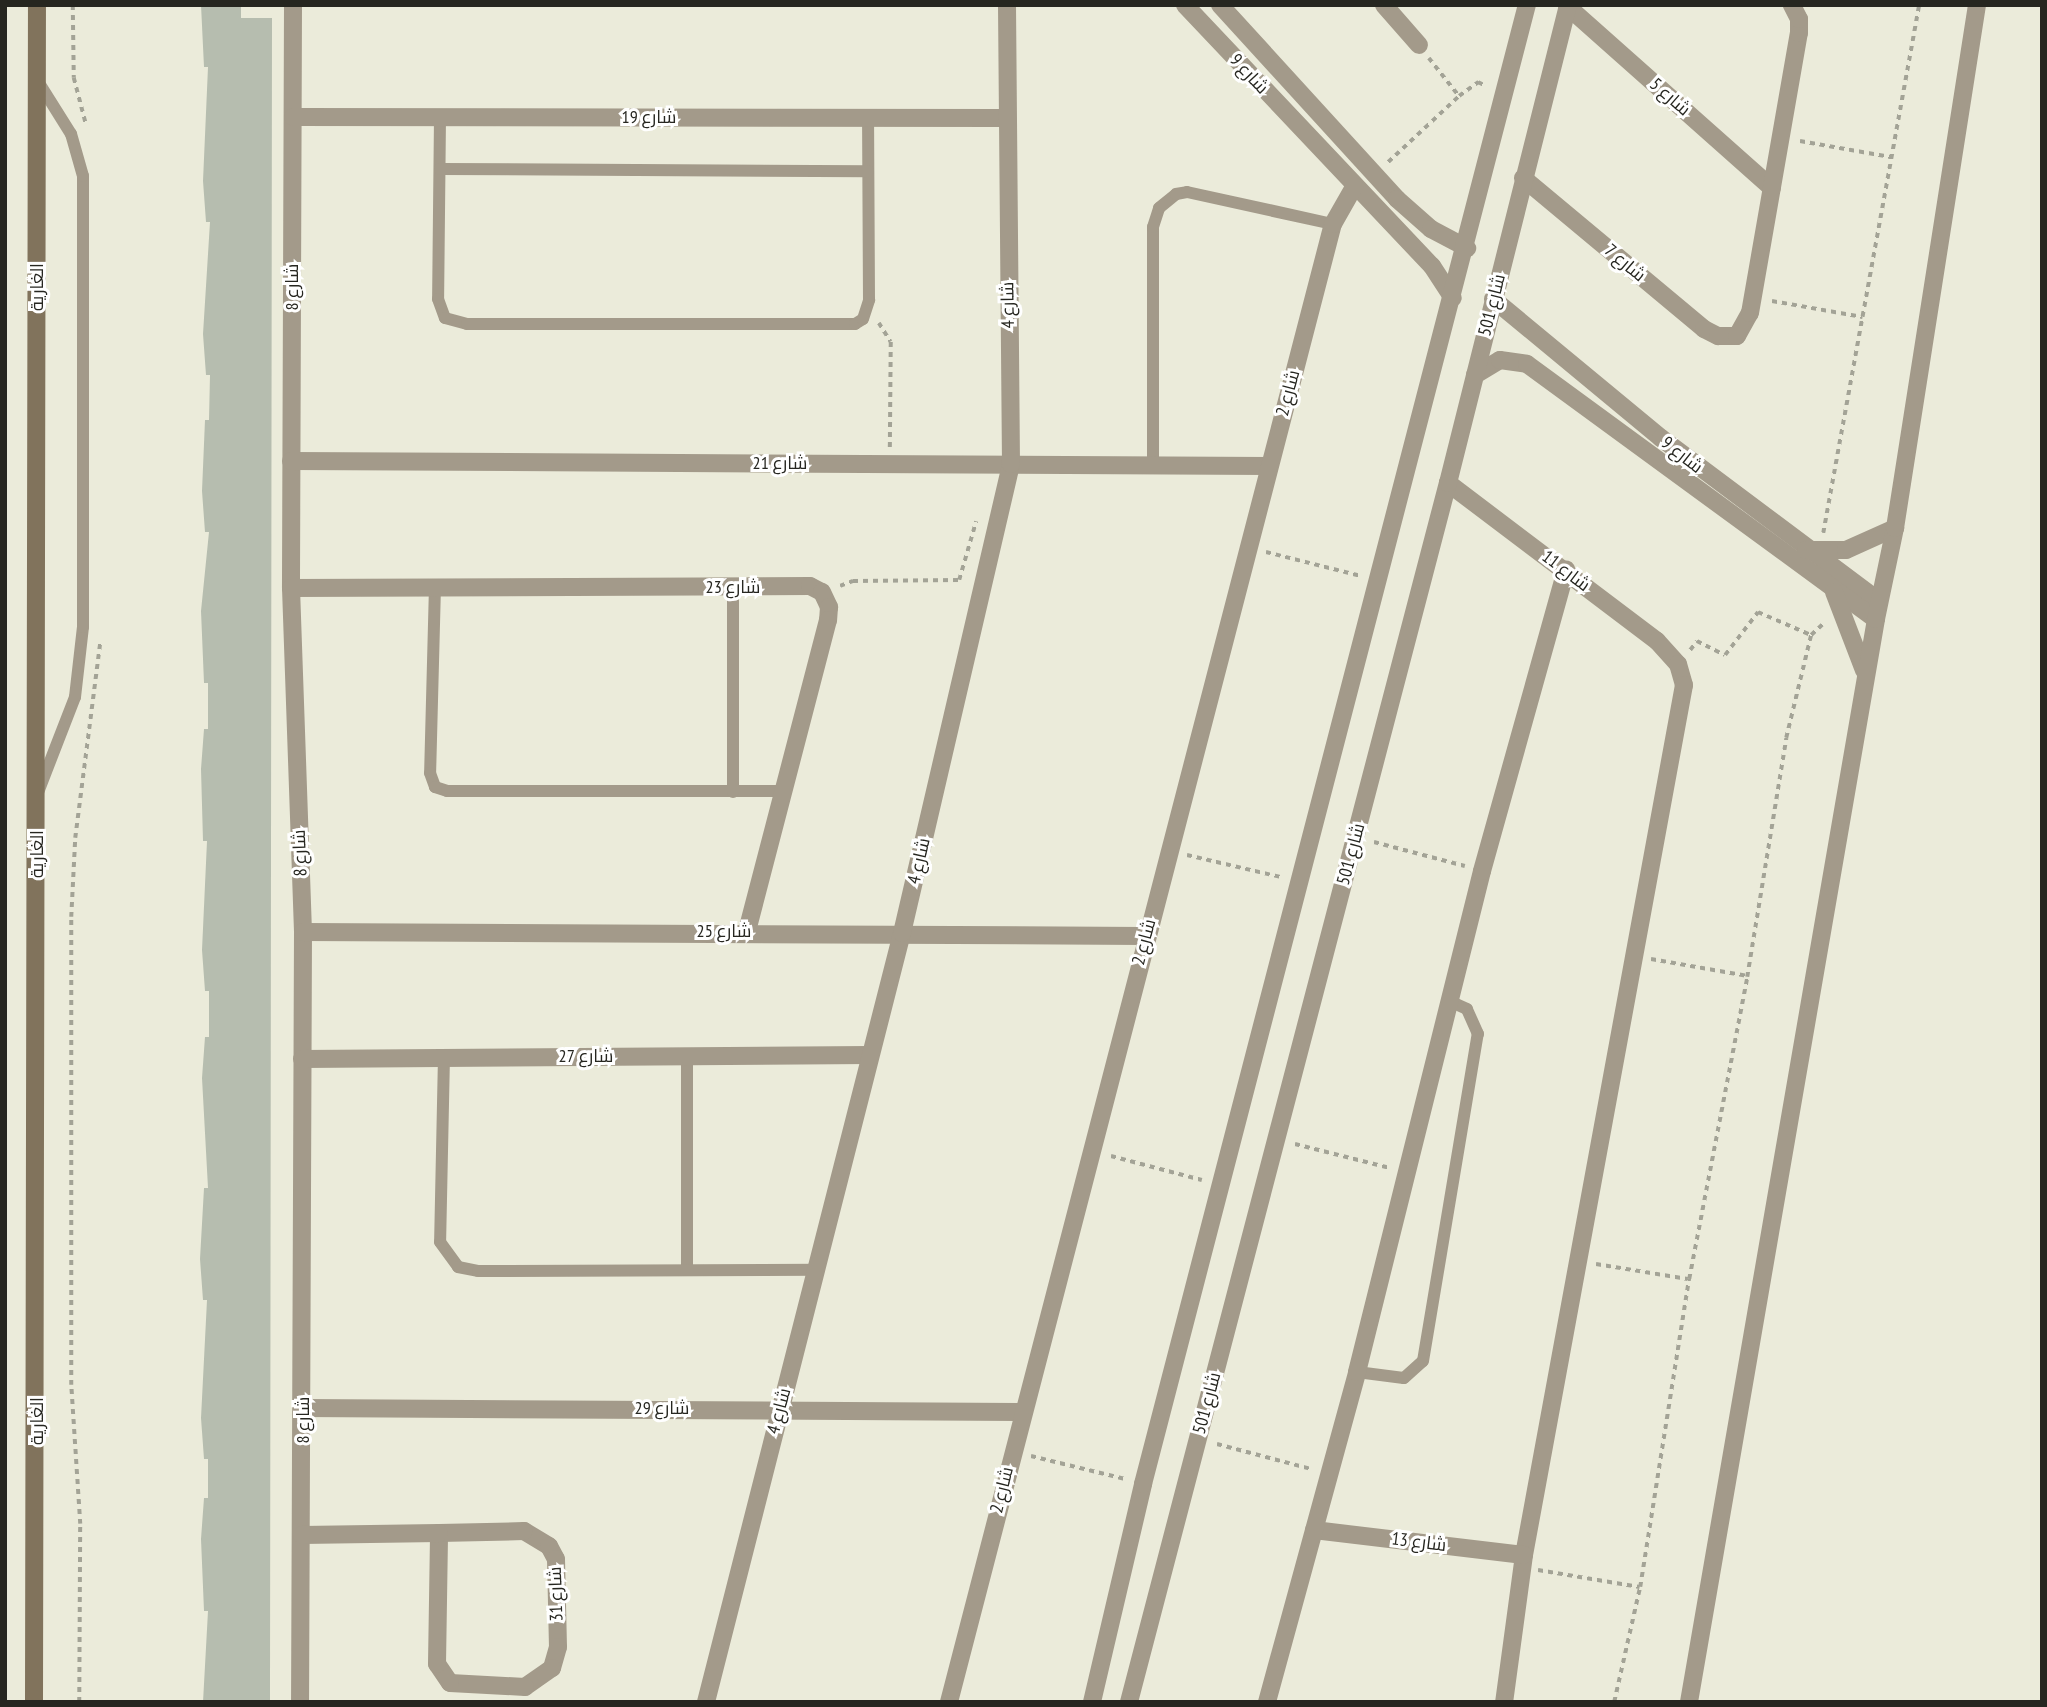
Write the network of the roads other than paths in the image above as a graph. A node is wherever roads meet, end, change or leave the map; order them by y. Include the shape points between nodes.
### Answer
1 (37, 5) edge
2 (293, 5) edge
3 (1007, 5) edge
4 (1185, 5) edge
5 (1220, 5) edge
6 (1384, 5) edge
7 (1527, 5) edge
8 (1977, 5) edge
9 (1567, 6) edge
10 (1796, 12) edge
11 (1419, 45) road end
12 (37, 80) junction
13 (293, 117) junction
14 (440, 117) junction
15 (868, 118) junction
16 (1006, 118) junction
17 (440, 169) junction
18 (868, 170) junction
19 (1523, 178) junction
20 (1354, 187) junction
21 (1772, 188) junction
22 (1332, 224) junction
23 (1467, 248) junction
24 (1453, 298) junction
25 (1493, 299) junction
26 (1475, 375) junction
27 (291, 461) junction
28 (1011, 464) junction
29 (1153, 466) junction
30 (1269, 466) junction
31 (1448, 483) junction
32 (1895, 528) junction
33 (1813, 551) junction
34 (1566, 570) junction
35 (435, 586) junction
36 (733, 587) junction
37 (291, 588) junction
38 (1833, 588) junction
39 (1879, 601) junction
40 (1876, 619) junction
41 (1866, 678) junction
42 (783, 791) junction
43 (733, 792) junction
44 (37, 795) junction
45 (747, 931) junction
46 (303, 932) junction
47 (902, 933) junction
48 (1145, 936) junction
49 (1451, 1002) junction
50 (687, 1055) junction
51 (870, 1055) junction
52 (444, 1056) junction
53 (302, 1059) junction
54 (687, 1269) junction
55 (818, 1269) junction
56 (1357, 1372) junction
57 (303, 1408) junction
58 (779, 1408) junction
59 (1021, 1412) junction
60 (1314, 1530) junction
61 (439, 1533) junction
62 (302, 1535) junction
63 (1523, 1561) junction
64 (513, 1694) edge
65 (34, 1702) edge
66 (300, 1702) edge
67 (706, 1702) edge
68 (948, 1702) edge
69 (1092, 1702) edge
70 (1129, 1702) edge
71 (1267, 1702) edge
72 (1504, 1702) edge
73 (1689, 1702) edge

1 - 12 main road, الغارية
2 - 13 street, شارع 8
3 - 16 street, شارع 4
4 - 20 street, شارع 9
5 - 23 street, شارع 9 via 1374,175 1431,229
6 - 11 street
7 - 23 street
8 - 32 street
9 - 19 street, شارع 501
9 - 21 street, شارع 5
10 - 21 street
12 - 44 main road, الغارية
12 - 44 lane via 77,148 84,232 83,645 68,721
13 - 14 street, شارع 19
13 - 27 street, شارع 8
14 - 15 street, شارع 19
14 - 17 lane
15 - 16 street, شارع 19
15 - 18 lane
16 - 28 street, شارع 4
17 - 18 lane
17 - 18 lane via 438,299 444,318 455,323 844,325 863,319 869,300
19 - 21 street, شارع 7 via 1704,329 1731,338 1748,322
19 - 25 street, شارع 501
20 - 22 street, شارع 2
20 - 24 street, شارع 9 via 1433,265
22 - 29 lane via 1203,194 1187,192 1167,199 1153,227
22 - 30 street, شارع 2
23 - 24 street
24 - 69 street via 1143,1484
25 - 26 street, شارع 501
25 - 33 street, شارع 9
26 - 31 street, شارع 501
26 - 38 street, شارع 9 via 1500,360 1523,362
27 - 28 street, شارع 21
27 - 37 street, شارع 8
28 - 29 street, شارع 21
28 - 47 street, شارع 4
29 - 30 street, شارع 21
30 - 48 street, شارع 2
31 - 34 street, شارع 11
31 - 70 street, شارع 501
32 - 33 street via 1860,546
32 - 39 street
33 - 39 street, شارع 9
34 - 49 street via 1482,871
34 - 63 street, شارع 11 via 1657,641 1678,664 1684,696
35 - 36 street, شارع 23
35 - 37 street, شارع 23
35 - 43 lane via 430,772 435,787 447,791
36 - 42 street, شارع 23 via 810,586 827,597 828,620
36 - 43 lane
37 - 46 street, شارع 8
38 - 40 street, شارع 9
38 - 41 street
39 - 40 street
40 - 41 street
41 - 73 street
42 - 43 lane
42 - 45 street
44 - 65 main road, الغارية
45 - 46 street, شارع 25
45 - 47 street, شارع 25
46 - 53 street, شارع 8
47 - 48 street, شارع 25
47 - 51 street, شارع 4
48 - 59 street, شارع 2
49 - 56 street
49 - 56 lane via 1467,1009 1478,1034 1423,1361 1405,1378
50 - 51 street, شارع 27
50 - 52 street, شارع 27
50 - 54 lane
51 - 55 street, شارع 4
52 - 53 street, شارع 27
52 - 54 lane via 439,1231 449,1261 468,1270
53 - 57 street, شارع 8
54 - 55 lane
55 - 58 street, شارع 4
56 - 60 street
57 - 58 street, شارع 29
57 - 62 street, شارع 8
58 - 59 street, شارع 29
58 - 67 street, شارع 4
59 - 68 street, شارع 2
60 - 63 street, شارع 13
60 - 71 street
61 - 62 street, شارع 31
61 - 64 street, شارع 31 via 439,1671 458,1685
61 - 64 street, شارع 31 via 524,1531 549,1546 556,1559 557,1658 536,1684
62 - 66 street, شارع 8
63 - 72 street

